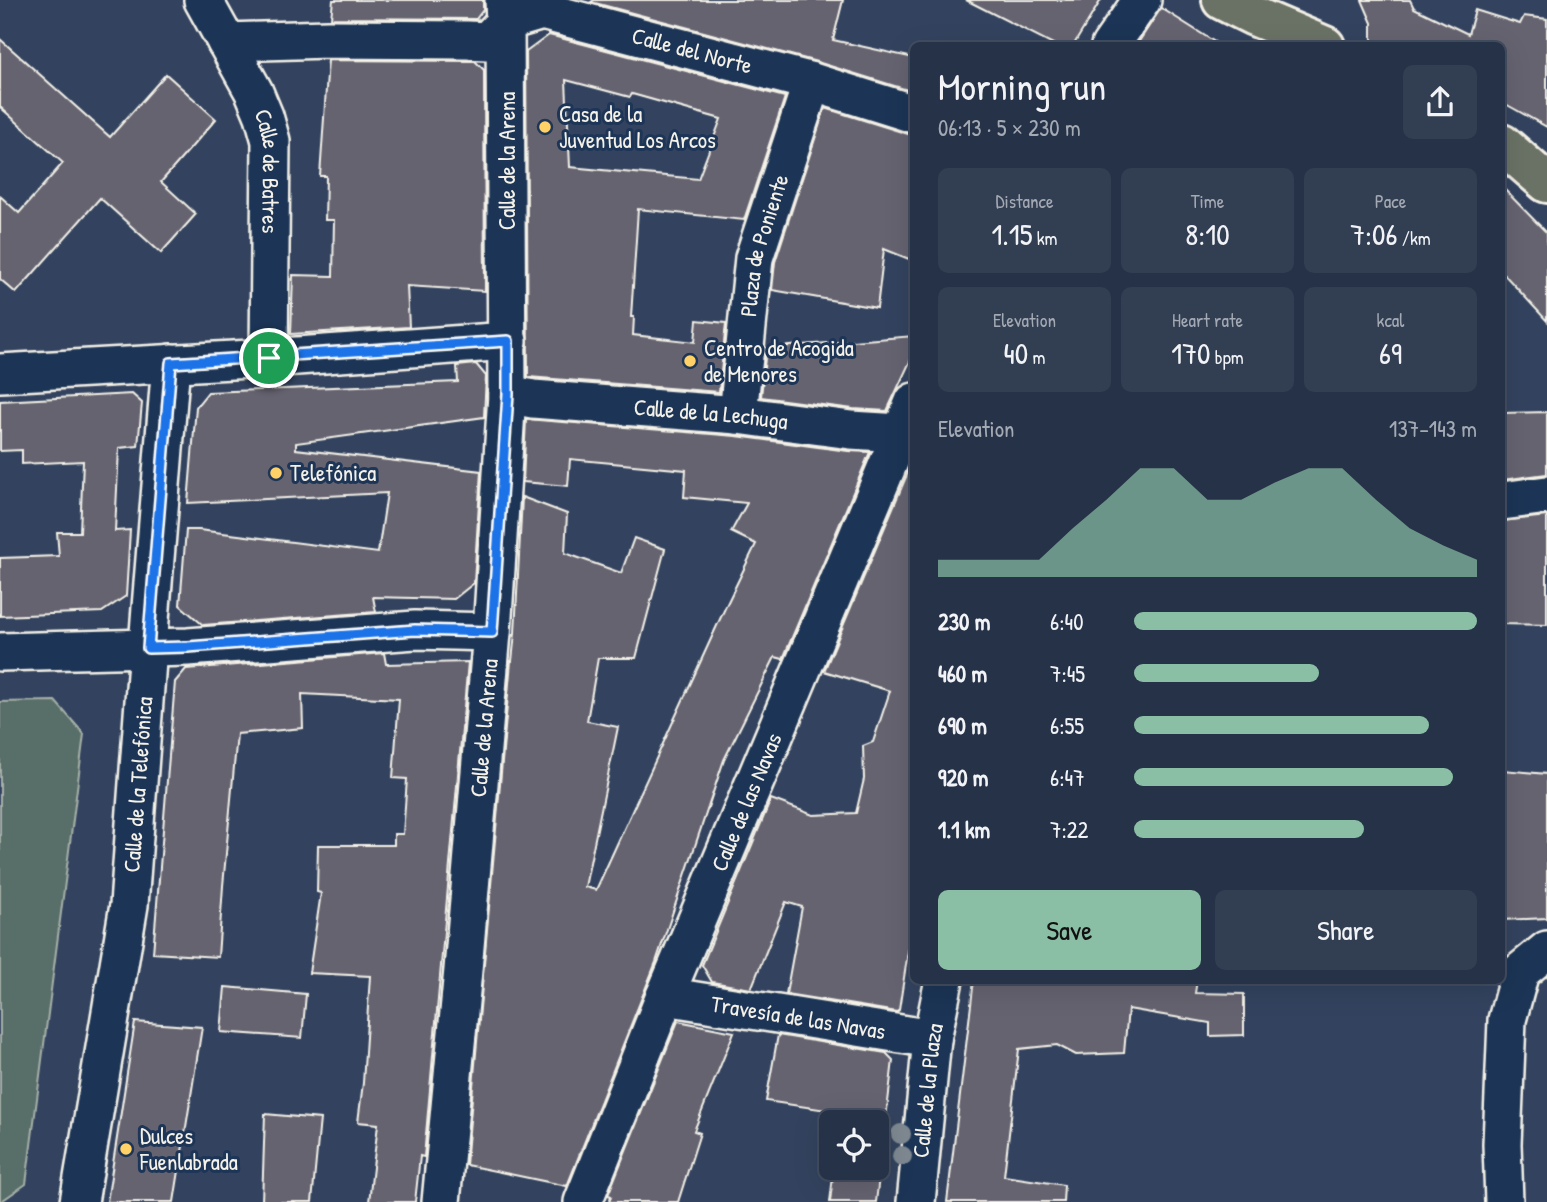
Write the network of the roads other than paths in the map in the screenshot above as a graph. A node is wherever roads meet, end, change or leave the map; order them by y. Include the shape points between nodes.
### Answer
1 (203, 0) edge
2 (1142, 0) edge
3 (1238, 8) edge
4 (505, 11) edge
5 (1305, 32) edge
6 (226, 42) junction
7 (1113, 42) edge
8 (812, 82) junction
9 (910, 113) edge
10 (1505, 147) edge
11 (1547, 183) edge
12 (508, 341) junction
13 (269, 358) junction
14 (171, 363) junction
15 (0, 373) edge
16 (508, 394) junction
17 (738, 415) junction
18 (909, 420) edge
19 (1547, 495) edge
20 (1505, 501) edge
21 (492, 632) junction
22 (148, 648) junction
23 (0, 652) edge
24 (1547, 948) edge
25 (1505, 952) edge
26 (943, 984) edge
27 (665, 996) junction
28 (932, 1039) junction
29 (79, 1202) edge
30 (441, 1202) edge
31 (583, 1202) edge
32 (916, 1202) edge
33 (1504, 1202) edge

1 - 6 street, Calle de Batres
2 - 7 street
3 - 5 main road via 1292,4
4 - 6 street, Calle del Norte via 487,41
4 - 8 street, Calle del Norte via 542,11
4 - 12 street, Calle de la Arena
6 - 13 street, Calle de Batres via 254,92 271,141
8 - 9 street, Calle del Norte
8 - 17 street, Plaza de Poniente via 754,258
10 - 11 main road
12 - 13 street
12 - 16 street, Calle de la Arena
13 - 14 street
14 - 15 street
14 - 22 street, Calle de la Telefónica
16 - 17 street, Calle de la Lechuga via 533,400
16 - 21 street, Calle de la Arena
17 - 18 street, Calle de la Lechuga via 851,430
18 - 27 street, Calle de las Navas
19 - 20 street
21 - 22 street via 415,630
21 - 30 street, Calle de la Arena
22 - 23 street
22 - 29 street, Calle de la Telefónica via 129,905
24 - 25 street
24 - 33 street via 1520,972 1507,1020
26 - 28 street, Calle de la Plaza
27 - 28 street, Travesía de las Navas
27 - 31 street, Calle de las Navas
28 - 32 street, Calle de la Plaza

